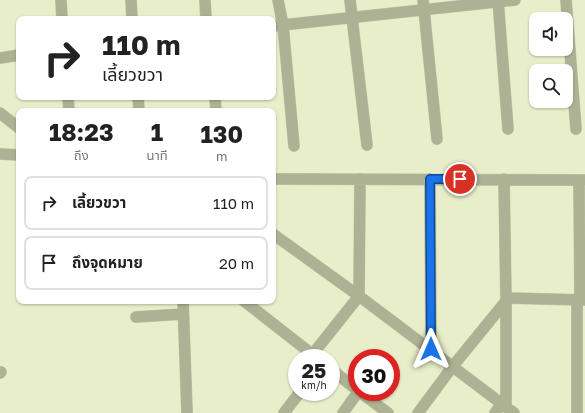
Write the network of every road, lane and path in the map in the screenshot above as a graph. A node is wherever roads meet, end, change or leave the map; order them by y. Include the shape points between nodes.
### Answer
1 (61, 0) edge
2 (131, 0) edge
3 (205, 0) edge
4 (278, 0) edge
5 (350, 0) edge
6 (515, 0) edge
7 (566, 0) edge
8 (498, 1) edge
9 (423, 5) edge
10 (62, 16) edge
11 (132, 16) edge
12 (206, 16) edge
13 (352, 17) junction
14 (278, 25) edge
15 (16, 55) edge
16 (0, 58) edge
17 (0, 113) edge
18 (16, 126) edge
19 (576, 129) dead end
20 (508, 130) dead end
21 (437, 139) dead end
22 (367, 145) dead end
23 (294, 146) dead end
24 (0, 154) edge
25 (16, 155) edge
26 (276, 179) edge
27 (360, 179) junction
28 (430, 179) junction
29 (504, 179) junction
30 (582, 180) edge
31 (276, 236) edge
32 (360, 296) junction
33 (506, 300) junction
34 (581, 300) edge
35 (183, 304) edge
36 (248, 304) edge
37 (183, 314) junction
38 (136, 317) dead end
39 (305, 349) edge
40 (319, 349) edge
41 (431, 349) junction
42 (453, 366) junction
43 (340, 376) edge
44 (348, 382) edge
45 (293, 401) edge
46 (352, 401) edge
47 (372, 401) edge
48 (507, 408) edge
49 (186, 413) edge
50 (284, 413) edge
51 (343, 413) edge
52 (388, 413) edge
53 (418, 413) edge
54 (495, 413) edge
55 (577, 413) edge

1 - 10 street
2 - 11 street
3 - 12 street
4 - 14 street
5 - 13 street
6 - 8 street
7 - 19 street
8 - 9 street
8 - 20 street
9 - 13 street
9 - 21 street
13 - 14 street
13 - 22 street
14 - 23 street
15 - 16 street
17 - 18 street
24 - 25 street
26 - 27 street
27 - 28 street
27 - 32 street
28 - 29 street
28 - 41 street
29 - 30 street
29 - 33 street
30 - 34 street
31 - 32 street
32 - 40 street
32 - 41 street
33 - 34 street
33 - 42 street
33 - 48 street
34 - 55 street
35 - 37 street
36 - 39 street
37 - 38 street
37 - 49 street
41 - 42 street
42 - 48 street
42 - 53 street
43 - 44 street
45 - 50 street
46 - 51 street
47 - 52 street
48 - 54 street

